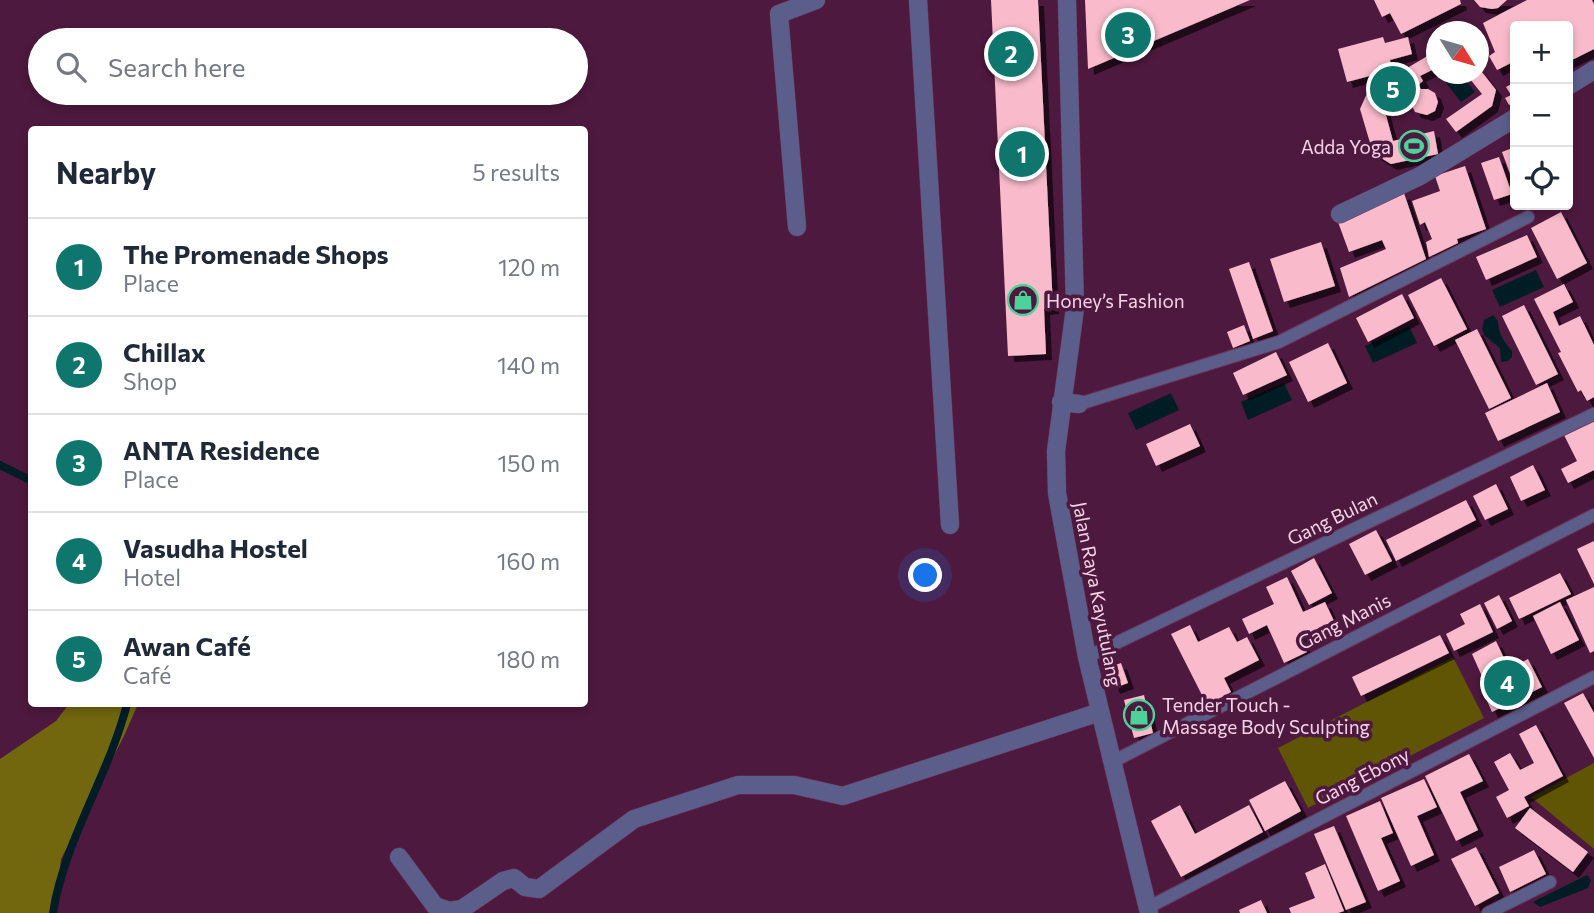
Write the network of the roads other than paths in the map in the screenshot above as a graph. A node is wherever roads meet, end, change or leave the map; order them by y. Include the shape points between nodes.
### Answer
1 (816, 0) edge
2 (918, 0) edge
3 (1067, 0) edge
4 (1594, 70) edge
5 (1571, 84) edge
6 (1510, 121) edge
7 (1340, 214) dead end
8 (1528, 217) dead end
9 (797, 227) dead end
10 (1070, 403) junction
11 (1594, 414) edge
12 (1594, 515) edge
13 (950, 525) dead end
14 (1087, 657) junction
15 (1594, 677) edge
16 (1100, 712) junction
17 (1112, 762) junction
18 (398, 857) dead end
19 (1550, 882) dead end
20 (1148, 910) edge
21 (1488, 913) edge

1 - 9 street via 779,14
2 - 13 street
3 - 10 street, Jalan Raya Kayutulang via 1075,308
4 - 5 street
6 - 7 street via 1420,176
8 - 10 lane via 1279,341
10 - 14 street, Jalan Raya Kayutulang via 1056,451 1057,493
11 - 14 lane, Gang Bulan
12 - 17 lane, Gang Manis
14 - 16 street, Jalan Raya Kayutulang
15 - 20 lane, Gang Ebony
16 - 17 street, Jalan Raya Kayutulang
16 - 18 street via 842,796 794,785 738,785 634,819 539,889 514,878 461,909 435,906
17 - 20 street, Jalan Raya Kayutulang
19 - 21 lane

